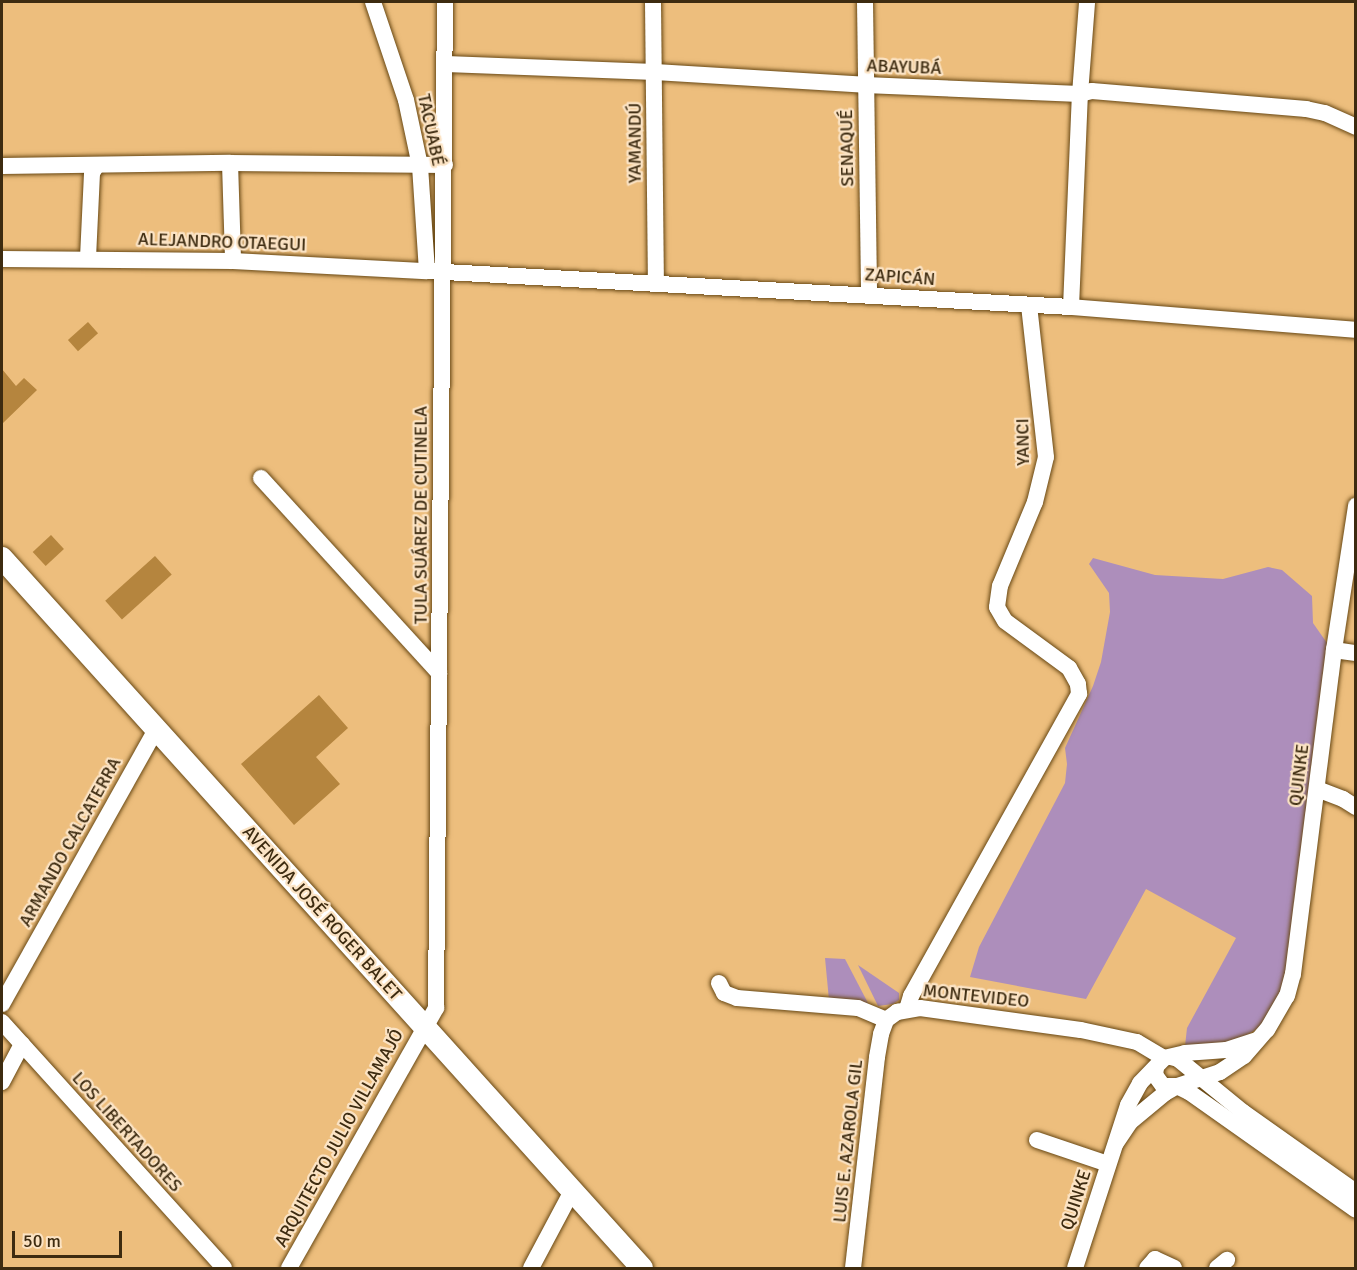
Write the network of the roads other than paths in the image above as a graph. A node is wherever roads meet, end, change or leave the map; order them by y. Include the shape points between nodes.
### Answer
1 (373, 2) edge
2 (445, 2) edge
3 (653, 2) edge
4 (866, 2) edge
5 (1087, 2) edge
6 (446, 64) junction
7 (655, 72) junction
8 (865, 85) junction
9 (1080, 94) junction
10 (1356, 127) edge
11 (230, 163) junction
12 (97, 165) junction
13 (445, 165) junction
14 (2, 166) edge
15 (420, 166) junction
16 (88, 258) junction
17 (2, 259) edge
18 (233, 261) junction
19 (434, 272) junction
20 (656, 284) junction
21 (870, 294) junction
22 (1029, 305) junction
23 (1071, 307) junction
24 (1356, 330) edge
25 (261, 478) dead end
26 (1356, 506) edge
27 (2, 558) edge
28 (1334, 650) junction
29 (1356, 653) edge
30 (439, 673) junction
31 (156, 730) junction
32 (1317, 789) junction
33 (1356, 807) edge
34 (718, 983) dead end
35 (2, 1004) edge
36 (907, 1009) junction
37 (886, 1020) junction
38 (2, 1022) edge
39 (424, 1026) junction
40 (1257, 1040) junction
41 (22, 1044) junction
42 (1168, 1062) junction
43 (1203, 1079) junction
44 (2, 1082) edge
45 (1177, 1086) junction
46 (1037, 1140) dead end
47 (1116, 1143) junction
48 (1108, 1164) junction
49 (572, 1191) junction
50 (1356, 1192) edge
51 (1356, 1210) edge
52 (224, 1269) edge
53 (289, 1269) edge
54 (531, 1269) edge
55 (642, 1269) edge
56 (853, 1269) edge
57 (1074, 1269) edge
58 (1147, 1269) edge
59 (1174, 1269) edge

1 - 15 street, TACUABÉ via 406,100
2 - 6 street, TULA SUÁREZ DE CUTINELA
3 - 7 street, YAMANDÚ
4 - 8 street, SENAQUÉ
5 - 9 street
6 - 7 street, ABAYUBÁ
6 - 13 street, TULA SUÁREZ DE CUTINELA
7 - 8 street, ABAYUBÁ
7 - 20 street, YAMANDÚ
8 - 9 street, ABAYUBÁ
8 - 21 street, SENAQUÉ
9 - 10 street, ABAYUBÁ via 1092,91 1306,109
9 - 23 street
11 - 12 street
11 - 15 street
11 - 18 street
12 - 14 street
12 - 16 street via 92,173
13 - 15 street
13 - 19 street, TULA SUÁREZ DE CUTINELA
15 - 19 street, TACUABÉ
16 - 17 street, ALEJANDRO OTAEGUI
16 - 18 street, ALEJANDRO OTAEGUI
18 - 19 street, ALEJANDRO OTAEGUI
19 - 20 street, ZAPICÁN
19 - 30 street, TULA SUÁREZ DE CUTINELA
20 - 21 street, ZAPICÁN
21 - 22 street, ZAPICÁN
22 - 23 street, ZAPICÁN
22 - 36 street, YANCI via 1046,457 1039,492 1000,586 997,607 1005,621 1069,668 1078,684 1078,694
23 - 24 street, ZAPICÁN
25 - 30 street
26 - 28 street, QUINKE
27 - 31 street, AVENIDA JOSÉ ROGER BALET
28 - 29 street
28 - 32 street, QUINKE
30 - 39 street, TULA SUÁREZ DE CUTINELA via 436,1008
31 - 35 street, ARMANDO CALCATERRA
31 - 39 street, AVENIDA JOSÉ ROGER BALET
32 - 33 street
32 - 40 street, QUINKE via 1293,974 1280,1011
34 - 37 street via 724,993 737,998 858,1008
36 - 37 street, MONTEVIDEO
36 - 42 street, MONTEVIDEO via 986,1015 1093,1032 1137,1042
37 - 56 street, LUIS E. AZAROLA GIL via 877,1056
38 - 41 street, LOS LIBERTADORES
39 - 49 street, AVENIDA JOSÉ ROGER BALET
39 - 53 street, ARQUITECTO JULIO VILLAMAJÓ
40 - 42 street via 1226,1050 1185,1053
40 - 43 street, QUINKE via 1233,1065
41 - 44 street
41 - 52 street, LOS LIBERTADORES
42 - 43 street
42 - 45 street via 1185,1074
42 - 45 street via 1158,1082
42 - 47 street, QUINKE via 1134,1092
43 - 45 street, QUINKE
43 - 50 street
45 - 47 street, QUINKE via 1138,1114
45 - 51 street
46 - 48 street
47 - 48 street, QUINKE
48 - 57 street, QUINKE
49 - 54 street
49 - 55 street, AVENIDA JOSÉ ROGER BALET
58 - 59 street via 1155,1259

